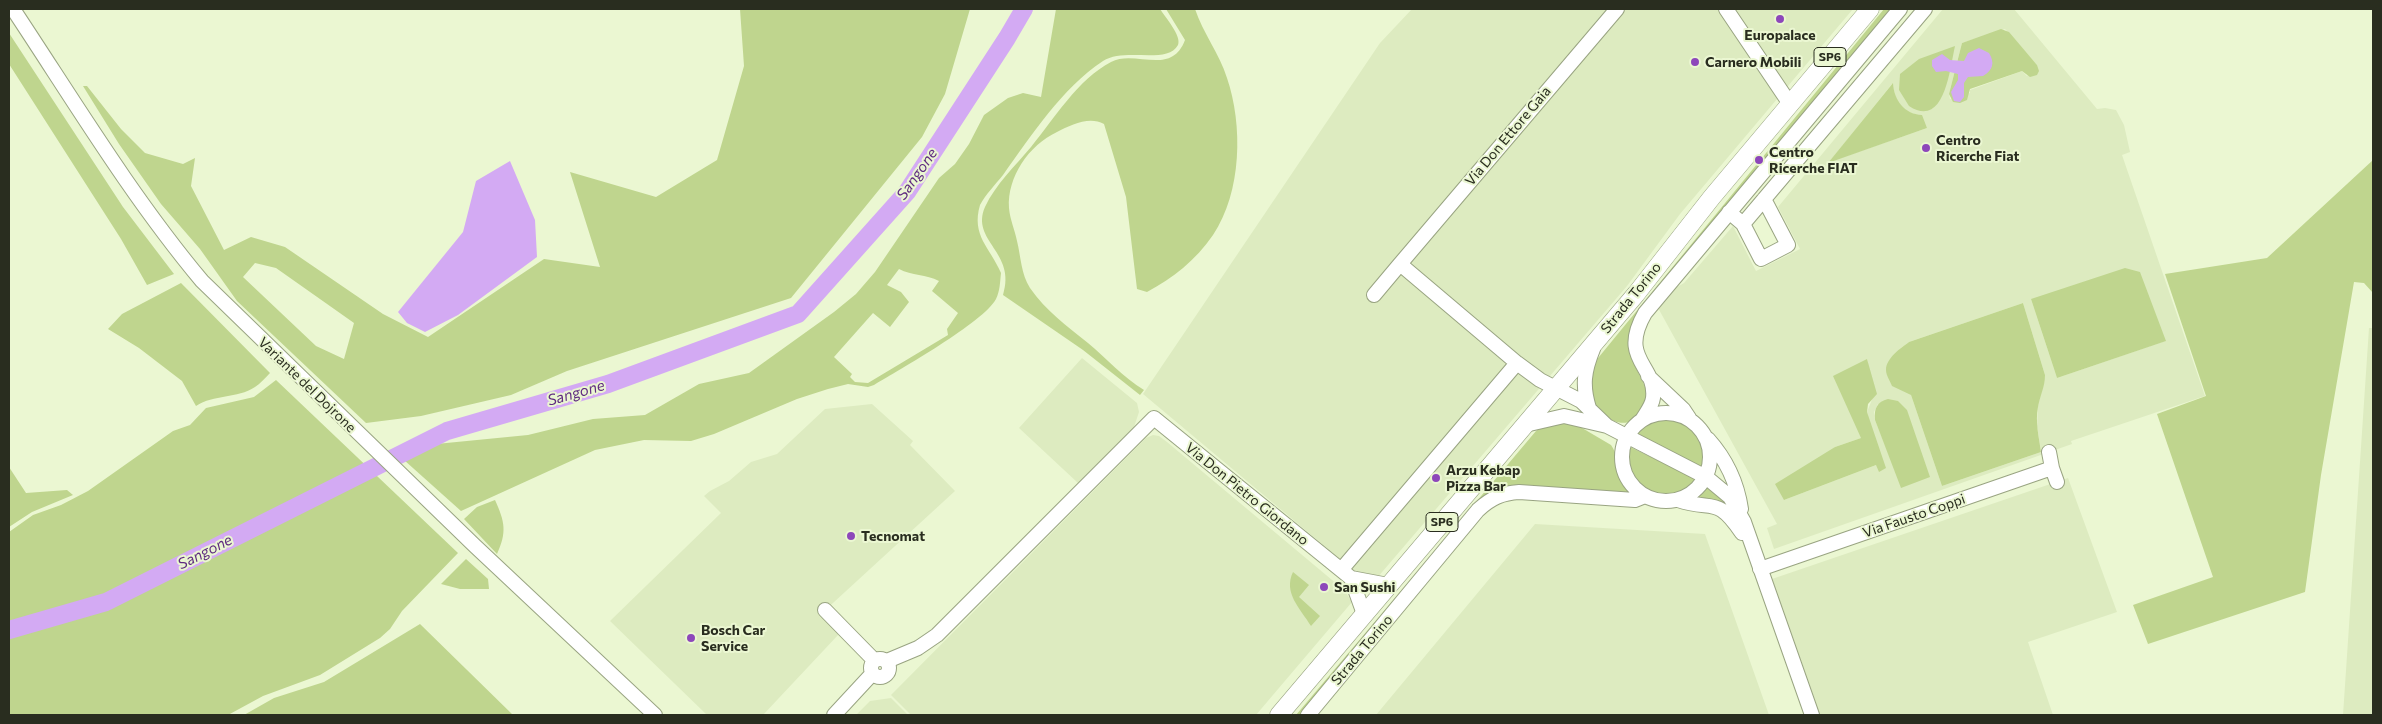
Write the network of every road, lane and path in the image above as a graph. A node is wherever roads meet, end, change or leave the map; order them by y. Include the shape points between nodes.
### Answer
1 (13, 9) edge
2 (1617, 9) edge
3 (1726, 9) edge
4 (1870, 9) edge
5 (1900, 9) edge
6 (1925, 9) edge
7 (1790, 104) junction
8 (1759, 177) junction
9 (1769, 194) junction
10 (1729, 212) junction
11 (1743, 224) junction
12 (1400, 264) junction
13 (1374, 295) dead end
14 (1596, 342) junction
15 (1518, 362) junction
16 (1648, 376) junction
17 (1556, 389) junction
18 (1589, 408) junction
19 (1580, 419) junction
20 (1690, 419) junction
21 (1642, 420) junction
22 (1525, 425) junction
23 (1606, 426) junction
24 (1705, 435) junction
25 (1627, 436) junction
26 (2049, 452) dead end
27 (2052, 468) junction
28 (1706, 477) junction
29 (2057, 482) dead end
30 (1645, 496) junction
31 (1678, 500) junction
32 (1744, 522) junction
33 (1753, 547) junction
34 (1760, 569) junction
35 (1346, 574) junction
36 (1388, 584) junction
37 (825, 610) dead end
38 (1364, 614) junction
39 (877, 665) junction
40 (655, 715) edge
41 (834, 715) edge
42 (1279, 715) edge
43 (1308, 715) edge
44 (1812, 715) edge

1 - 40 street, Variante del Dojrone via 123,179 202,281
2 - 12 street, Via Don Ettore Gaia
3 - 7 street
4 - 7 main road, Strada Torino / SP6
5 - 8 street, Strada Torino
6 - 9 street
7 - 14 main road, Strada Torino / SP6
8 - 9 street
8 - 10 street, Strada Torino
9 - 11 street
9 - 11 street via 1788,245 1761,259
10 - 11 street
10 - 16 street, Strada Torino via 1639,324 1635,345 1640,364
12 - 13 street, Via Don Ettore Gaia
12 - 15 street
14 - 17 main road, Strada Torino / SP6
14 - 18 street via 1584,376 1583,388
15 - 17 street
15 - 35 street
16 - 20 street
16 - 21 street via 1653,399
17 - 18 street via 1572,395
17 - 19 street via 1565,407
17 - 22 main road, Strada Torino / SP6
18 - 23 street
19 - 22 street via 1555,416
19 - 23 street
20 - 21 street via 1662,413
20 - 24 street
21 - 25 street
22 - 36 main road, Strada Torino / SP6
23 - 25 street
24 - 28 street via 1710,455
24 - 32 street via 1733,478
25 - 28 street
25 - 30 street via 1622,450 1622,468 1630,484
26 - 27 street
27 - 29 street
27 - 34 street, Via Fausto Coppi
28 - 31 street via 1695,491
28 - 32 street via 1730,497
30 - 31 street via 1666,502
30 - 43 street, Strada Torino via 1635,500 1519,492 1493,498 1478,510
31 - 33 street via 1718,507 1731,517
32 - 33 street
33 - 34 street
34 - 44 street
35 - 36 street
35 - 38 street, Strada Torino
35 - 39 street, Via Don Pietro Giordano via 1154,418 936,635 912,652
36 - 38 main road, Strada Torino / SP6
37 - 39 street
38 - 42 main road, Strada Torino / SP6
39 - 41 street

